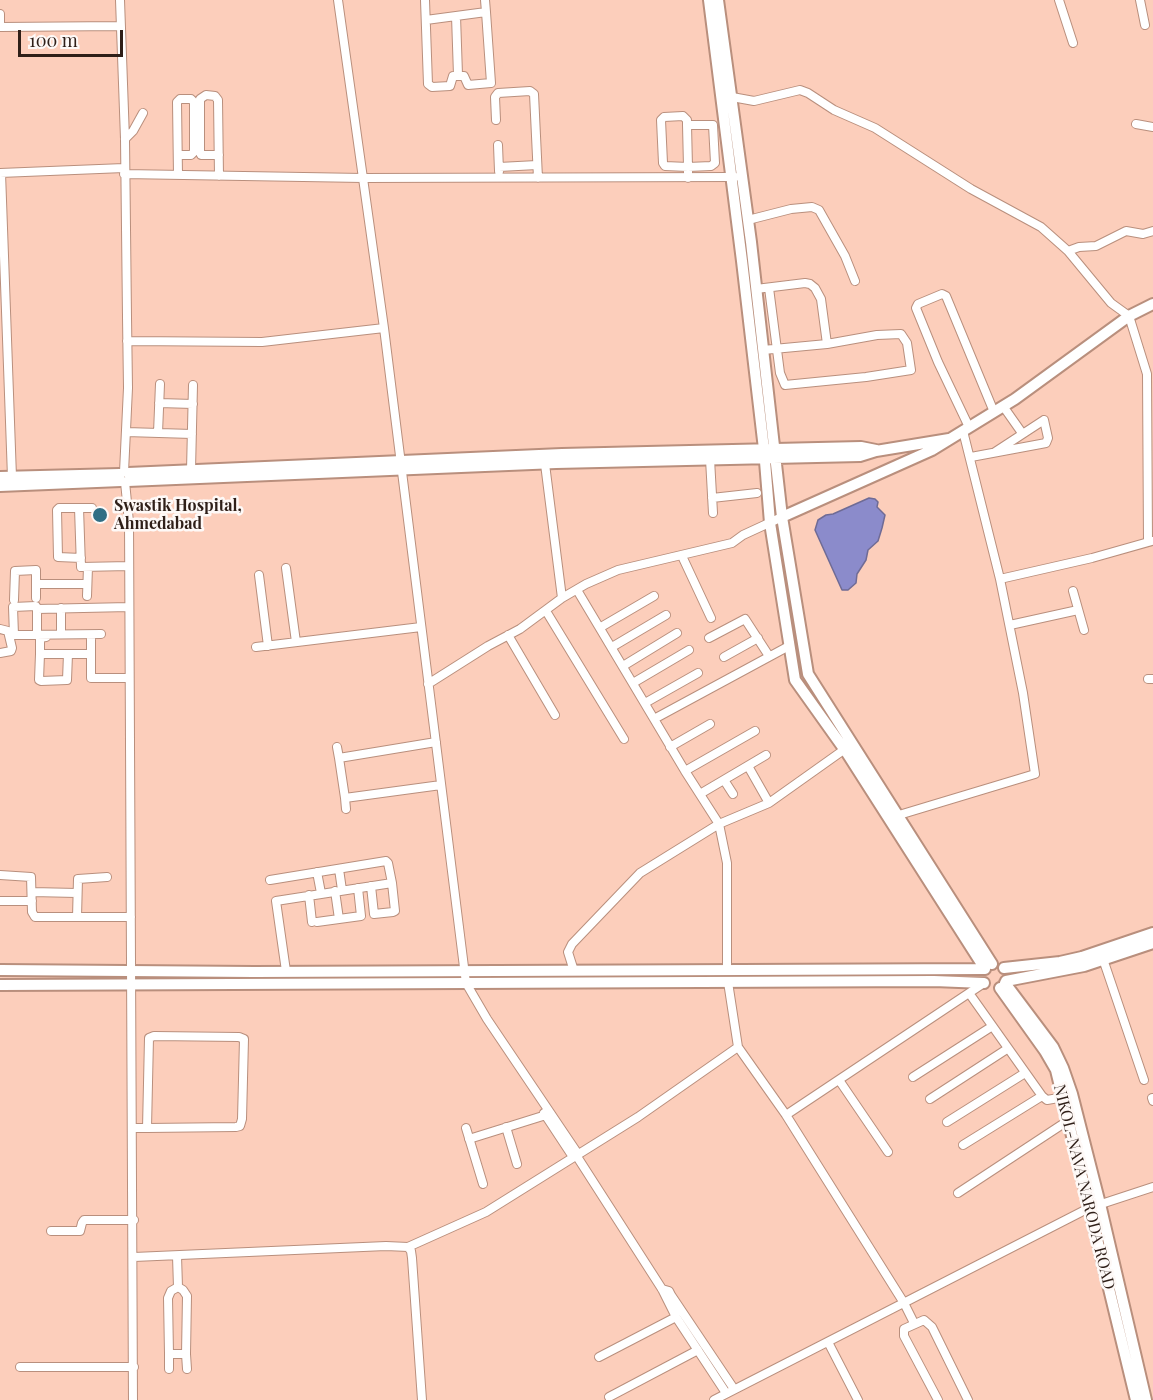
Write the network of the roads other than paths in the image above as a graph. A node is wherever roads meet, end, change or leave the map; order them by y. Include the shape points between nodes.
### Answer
1 (120, 0) edge
2 (338, 0) edge
3 (425, 0) edge
4 (485, 0) edge
5 (709, 0) edge
6 (718, 0) edge
7 (1059, 0) edge
8 (1140, 0) edge
9 (486, 12) junction
10 (0, 14) edge
11 (456, 16) junction
12 (426, 20) junction
13 (1145, 25) dead end
14 (121, 26) junction
15 (0, 27) edge
16 (1073, 43) dead end
17 (458, 75) junction
18 (732, 97) junction
19 (143, 114) dead end
20 (496, 120) dead end
21 (1136, 124) dead end
22 (687, 125) junction
23 (1153, 128) edge
24 (125, 139) junction
25 (498, 146) dead end
26 (178, 155) junction
27 (219, 155) junction
28 (537, 165) junction
29 (499, 167) junction
30 (688, 167) junction
31 (124, 171) junction
32 (1, 173) edge
33 (178, 175) junction
34 (219, 176) junction
35 (737, 177) junction
36 (363, 178) junction
37 (500, 178) junction
38 (538, 178) junction
39 (688, 178) junction
40 (748, 220) junction
41 (1153, 231) edge
42 (1068, 251) junction
43 (855, 281) dead end
44 (770, 288) junction
45 (756, 289) junction
46 (1153, 303) edge
47 (1129, 316) junction
48 (384, 328) junction
49 (127, 341) junction
50 (827, 344) junction
51 (777, 349) junction
52 (763, 350) junction
53 (160, 384) dead end
54 (193, 385) dead end
55 (159, 403) junction
56 (193, 404) junction
57 (999, 409) junction
58 (966, 429) junction
59 (126, 432) junction
60 (158, 433) junction
61 (192, 434) junction
62 (1022, 434) junction
63 (949, 439) junction
64 (995, 452) junction
65 (769, 453) junction
66 (971, 457) junction
67 (710, 459) junction
68 (545, 464) junction
69 (401, 465) junction
70 (191, 470) junction
71 (6, 477) edge
72 (124, 477) junction
73 (0, 486) edge
74 (757, 494) dead end
75 (712, 498) junction
76 (80, 508) junction
77 (92, 508) dead end
78 (713, 513) dead end
79 (782, 517) junction
80 (770, 523) junction
81 (1150, 542) edge
82 (682, 556) junction
83 (81, 558) junction
84 (129, 566) junction
85 (87, 567) junction
86 (286, 568) dead end
87 (259, 575) dead end
88 (1000, 579) junction
89 (36, 584) junction
90 (87, 584) junction
91 (577, 590) junction
92 (1073, 591) dead end
93 (87, 596) dead end
94 (654, 596) dead end
95 (36, 598) dead end
96 (562, 598) junction
97 (14, 600) dead end
98 (129, 607) junction
99 (61, 608) junction
100 (37, 609) junction
101 (1078, 610) junction
102 (546, 611) junction
103 (666, 615) dead end
104 (711, 618) dead end
105 (1010, 625) junction
106 (421, 627) junction
107 (601, 627) junction
108 (0, 629) edge
109 (1084, 630) dead end
110 (677, 633) dead end
111 (61, 634) junction
112 (37, 635) junction
113 (508, 635) junction
114 (91, 637) junction
115 (709, 638) dead end
116 (758, 638) junction
117 (296, 642) junction
118 (268, 646) junction
119 (789, 646) junction
120 (255, 647) dead end
121 (612, 647) junction
122 (689, 650) dead end
123 (0, 653) edge
124 (40, 654) junction
125 (68, 654) junction
126 (91, 654) junction
127 (769, 656) junction
128 (724, 657) dead end
129 (623, 666) junction
130 (698, 673) dead end
131 (129, 678) junction
132 (428, 684) junction
133 (633, 684) junction
134 (645, 703) junction
135 (555, 715) dead end
136 (654, 719) junction
137 (710, 724) dead end
138 (755, 731) dead end
139 (624, 739) dead end
140 (436, 742) junction
141 (338, 747) dead end
142 (670, 747) junction
143 (845, 749) junction
144 (766, 755) dead end
145 (339, 758) junction
146 (748, 766) junction
147 (685, 771) junction
148 (724, 780) junction
149 (441, 785) junction
150 (700, 794) junction
151 (733, 794) dead end
152 (345, 798) junction
153 (769, 803) junction
154 (346, 809) dead end
155 (899, 814) junction
156 (718, 824) junction
157 (339, 869) junction
158 (317, 872) junction
159 (0, 875) edge
160 (107, 877) dead end
161 (270, 880) dead end
162 (392, 883) junction
163 (372, 886) junction
164 (358, 888) junction
165 (339, 891) junction
166 (77, 893) junction
167 (321, 893) junction
168 (309, 895) junction
169 (32, 897) junction
170 (0, 901) edge
171 (77, 917) junction
172 (131, 917) junction
173 (339, 919) junction
174 (1153, 933) edge
175 (1153, 943) edge
176 (1103, 959) junction
177 (988, 967) junction
178 (1004, 968) junction
179 (0, 970) edge
180 (727, 970) junction
181 (132, 971) junction
182 (464, 971) junction
183 (574, 971) junction
184 (286, 972) junction
185 (728, 982) junction
186 (466, 983) junction
187 (984, 983) junction
188 (1004, 984) junction
189 (0, 985) edge
190 (132, 985) junction
191 (969, 993) junction
192 (991, 1027) junction
193 (738, 1047) junction
194 (1007, 1049) junction
195 (133, 1070) junction
196 (148, 1070) junction
197 (1025, 1073) junction
198 (913, 1077) dead end
199 (839, 1080) junction
200 (1144, 1080) dead end
201 (148, 1085) junction
202 (133, 1086) junction
203 (1042, 1096) junction
204 (1064, 1097) junction
205 (930, 1099) dead end
206 (542, 1102) junction
207 (546, 1115) junction
208 (786, 1115) junction
209 (1073, 1117) junction
210 (947, 1122) dead end
211 (506, 1127) junction
212 (133, 1128) junction
213 (147, 1128) junction
214 (466, 1128) dead end
215 (469, 1138) junction
216 (963, 1145) dead end
217 (888, 1152) dead end
218 (576, 1155) junction
219 (517, 1164) dead end
220 (483, 1184) dead end
221 (1153, 1187) edge
222 (958, 1193) dead end
223 (1095, 1206) junction
224 (134, 1220) junction
225 (51, 1231) dead end
226 (408, 1247) junction
227 (177, 1256) junction
228 (134, 1257) junction
229 (178, 1287) junction
230 (662, 1289) junction
231 (904, 1303) junction
232 (676, 1317) junction
233 (914, 1323) junction
234 (828, 1342) junction
235 (698, 1350) junction
236 (169, 1354) junction
237 (186, 1354) junction
238 (599, 1357) dead end
239 (20, 1367) dead end
240 (134, 1367) junction
241 (169, 1369) dead end
242 (187, 1369) dead end
243 (730, 1391) junction
244 (609, 1397) dead end
245 (134, 1400) edge
246 (422, 1400) edge
247 (714, 1400) edge
248 (735, 1400) edge
249 (858, 1400) edge
250 (938, 1400) edge
251 (968, 1400) edge
252 (1136, 1400) edge
253 (1146, 1400) edge

1 - 14 street
2 - 36 street
3 - 12 street
4 - 9 street
5 - 35 street
6 - 18 street
7 - 16 street
8 - 13 street
9 - 11 street
9 - 17 street via 491,83 468,85 464,76
10 - 15 street
11 - 12 street
11 - 17 street
12 - 17 street via 430,87 448,87 452,76
14 - 15 street
14 - 24 street
18 - 35 street
18 - 42 street via 754,101 800,90 875,128 971,189 1041,227
19 - 24 street
20 - 28 street via 498,93 534,94
21 - 23 street
22 - 30 street
22 - 30 street via 712,125 715,163
22 - 30 street via 683,116 661,120 664,165
24 - 31 street
25 - 29 street
26 - 26 street via 177,102 191,99 194,152
26 - 33 street
27 - 27 street via 218,100 206,95 200,99 200,152
27 - 34 street
28 - 29 street
28 - 38 street
29 - 37 street
30 - 39 street
31 - 32 street
31 - 33 street
31 - 49 street
32 - 71 street
33 - 34 street
34 - 36 street
35 - 39 street
35 - 40 street
35 - 65 street
36 - 37 street
36 - 48 street
37 - 38 street
38 - 39 street
40 - 43 street via 791,209 819,210
40 - 45 street
41 - 42 street via 1126,231 1096,246
42 - 47 street via 1111,303
44 - 45 street
44 - 50 street via 805,283 814,288 821,299
44 - 51 street
45 - 52 street
46 - 47 street
47 - 57 street
47 - 81 street via 1147,374
48 - 49 street via 262,342
48 - 69 street
49 - 59 street
50 - 51 street
50 - 51 street via 901,334 908,343 911,370 784,385
51 - 52 street
52 - 65 street
53 - 55 street
54 - 56 street
55 - 56 street
55 - 60 street
56 - 61 street
57 - 58 street
57 - 58 street via 946,296 942,294 918,304 916,308
57 - 62 street
58 - 63 street
58 - 66 street
59 - 60 street
59 - 72 street
60 - 61 street
61 - 70 street
62 - 64 street
62 - 64 street via 1044,420 1048,441
63 - 65 street via 860,456
63 - 79 street via 888,471
64 - 66 street
65 - 67 street
65 - 69 street
65 - 79 street
65 - 80 street
66 - 88 street
67 - 68 street
67 - 75 street
68 - 69 street
68 - 96 street
69 - 70 street
69 - 72 street
69 - 106 street
70 - 72 street
71 - 72 street
72 - 73 street
72 - 84 street
74 - 75 street
75 - 78 street
76 - 77 street
76 - 83 street
76 - 83 street via 57,510 58,557
79 - 80 street
79 - 155 street via 808,674
80 - 82 street via 732,543
80 - 119 street
81 - 88 street
82 - 91 street via 618,570
82 - 104 street
83 - 85 street via 81,567
84 - 85 street
84 - 98 street
85 - 90 street
86 - 117 street
87 - 118 street
88 - 105 street
89 - 90 street
89 - 95 street
89 - 97 street via 36,570 15,571
90 - 93 street
91 - 96 street
91 - 107 street
92 - 101 street
94 - 107 street
96 - 102 street
98 - 99 street
98 - 131 street
99 - 100 street
99 - 111 street
100 - 112 street
100 - 112 street via 13,607 14,635
101 - 105 street
101 - 109 street
102 - 113 street
102 - 139 street
103 - 121 street
105 - 155 street via 1035,774
106 - 117 street
106 - 132 street
107 - 121 street
108 - 123 street via 8,631 12,648
110 - 129 street
111 - 112 street
111 - 114 street via 101,635
113 - 132 street
113 - 135 street
114 - 124 street via 41,637
114 - 126 street
115 - 116 street via 745,619
116 - 127 street
116 - 128 street
117 - 118 street
118 - 120 street
119 - 127 street
119 - 143 street via 795,680
121 - 129 street
122 - 133 street
124 - 125 street
124 - 125 street via 41,681 68,679
125 - 126 street
126 - 131 street via 93,679
127 - 136 street
129 - 133 street
130 - 134 street
131 - 172 street
132 - 140 street
133 - 134 street
134 - 136 street
136 - 142 street
137 - 142 street
138 - 147 street
140 - 145 street
140 - 149 street
141 - 145 street
142 - 147 street
143 - 153 street
143 - 177 street
144 - 146 street
145 - 152 street
146 - 148 street
146 - 153 street
147 - 150 street
148 - 150 street
148 - 151 street
149 - 152 street
149 - 182 street
150 - 156 street
152 - 154 street
153 - 156 street
155 - 177 street
156 - 180 street via 727,864
156 - 183 street via 640,873 572,944 568,952
157 - 158 street
157 - 162 street via 387,862
157 - 165 street
158 - 161 street
158 - 167 street
159 - 169 street via 30,876
160 - 166 street via 80,878
162 - 163 street
162 - 163 street via 393,912 374,914
163 - 164 street
164 - 165 street
164 - 173 street via 361,916
165 - 167 street
165 - 173 street
166 - 169 street
166 - 171 street
167 - 168 street
168 - 173 street via 315,922
168 - 184 street via 275,903
169 - 170 street
169 - 171 street via 35,917
171 - 172 street
172 - 181 street
174 - 178 street via 1082,957
175 - 176 street
176 - 188 street
176 - 200 street
177 - 178 street
177 - 180 street
177 - 187 street via 982,978
178 - 188 street
179 - 181 street
180 - 183 street
181 - 184 street
181 - 190 street
182 - 183 street
182 - 184 street
182 - 186 street
185 - 186 street
185 - 187 street
185 - 193 street
186 - 190 street
186 - 206 street
187 - 188 street via 990,988
187 - 191 street
188 - 204 street, NIKOL-NAVA NARODA ROAD via 1056,1070
188 - 209 street via 1053,1047 1063,1068
189 - 190 street
190 - 195 street
191 - 192 street
191 - 199 street
192 - 194 street
192 - 198 street
193 - 208 street
193 - 218 street
194 - 197 street
194 - 205 street
195 - 196 street
195 - 202 street
196 - 201 street
196 - 213 street via 151,1037 244,1039 240,1126
197 - 203 street
197 - 210 street
199 - 208 street
199 - 217 street
201 - 202 street
201 - 213 street
202 - 212 street
203 - 204 street via 1047,1100
203 - 216 street
204 - 209 street, NIKOL-NAVA NARODA ROAD
206 - 207 street
206 - 218 street
207 - 211 street
207 - 218 street
208 - 231 street
209 - 222 street
209 - 223 street, NIKOL-NAVA NARODA ROAD
211 - 215 street
211 - 219 street
212 - 213 street
212 - 224 street
214 - 215 street
215 - 220 street
218 - 226 street via 486,1212
218 - 230 street
221 - 223 street
223 - 231 street
223 - 252 street, NIKOL-NAVA NARODA ROAD
223 - 253 street
224 - 225 street via 84,1220 80,1230
224 - 228 street
226 - 227 street
226 - 246 street
227 - 228 street
227 - 229 street
228 - 240 street
229 - 236 street via 168,1298
229 - 237 street via 187,1296
230 - 232 street
230 - 243 street via 671,1294
231 - 233 street
231 - 234 street
232 - 235 street
232 - 238 street
233 - 250 street via 904,1329 904,1336
233 - 251 street via 924,1320 933,1327
234 - 243 street
234 - 249 street
235 - 243 street
235 - 244 street
236 - 237 street
236 - 241 street
237 - 242 street
239 - 240 street
240 - 245 street
243 - 247 street
243 - 248 street

